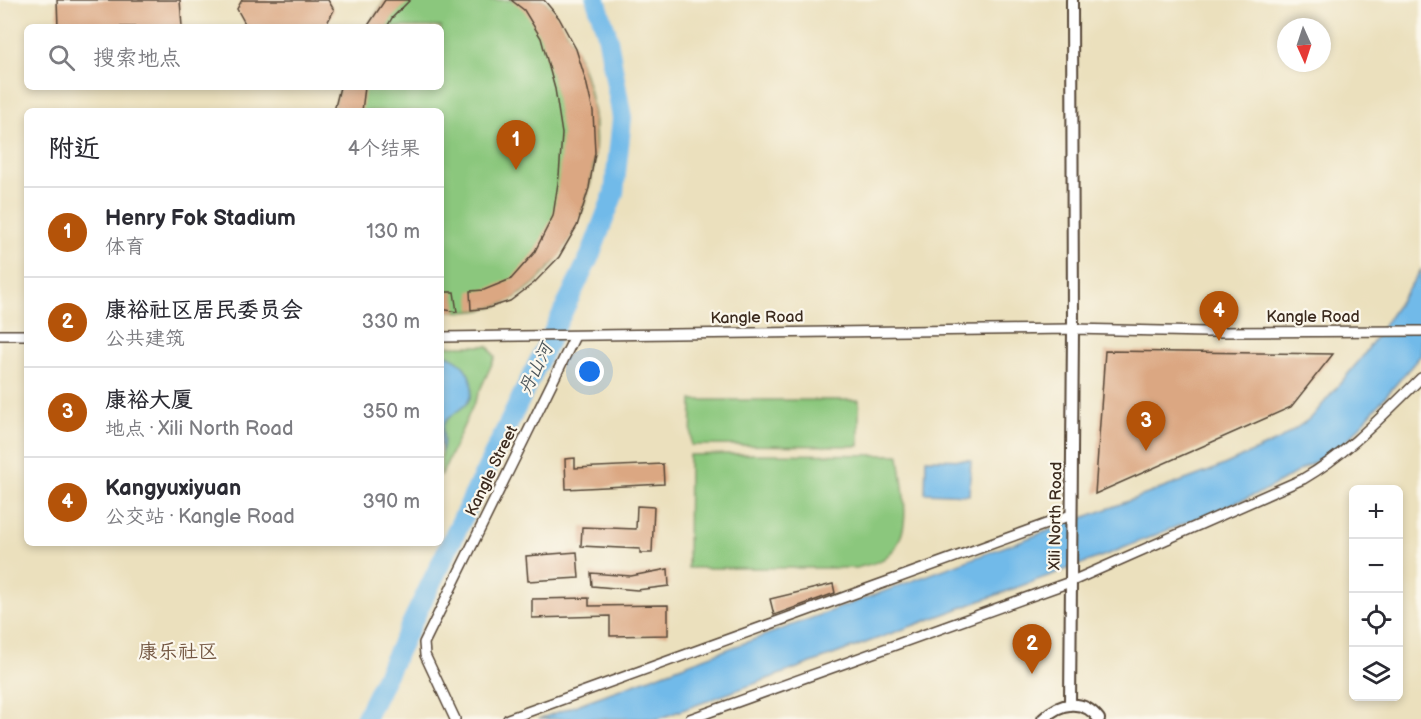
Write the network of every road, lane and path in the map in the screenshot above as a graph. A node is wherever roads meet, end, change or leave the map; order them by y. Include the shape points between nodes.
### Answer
1 (1072, 0) edge
2 (1073, 329) junction
3 (1421, 331) edge
4 (0, 335) edge
5 (24, 336) edge
6 (575, 336) junction
7 (444, 337) edge
8 (1421, 378) edge
9 (1071, 515) junction
10 (1070, 582) junction
11 (1070, 704) junction
12 (455, 719) edge
13 (508, 719) edge
14 (690, 719) edge
15 (1043, 719) edge
16 (1099, 719) edge

1 - 2 street, Xili North Road
2 - 3 street, Kangle Road
2 - 6 street, Kangle Road
2 - 9 street, Xili North Road
4 - 5 street
6 - 7 street, Kangle Road
6 - 12 street, Kangle Street via 424,643 425,655
8 - 10 street via 1328,465
9 - 10 street, Xili North Road
9 - 13 street
10 - 11 street, Xili North Road
10 - 14 street
11 - 15 street via 1053,709
11 - 16 street via 1085,707

